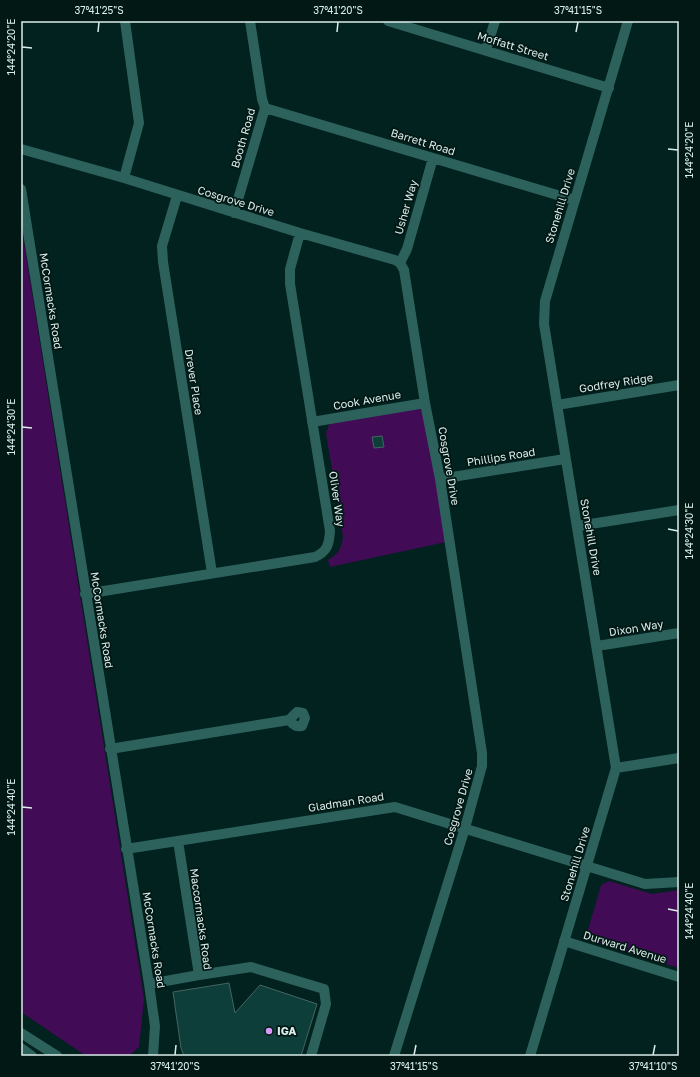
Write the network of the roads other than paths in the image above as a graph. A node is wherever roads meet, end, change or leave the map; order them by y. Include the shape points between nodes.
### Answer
1 (125, 21) edge
2 (250, 21) edge
3 (388, 21) edge
4 (495, 21) edge
5 (628, 21) edge
6 (486, 50) junction
7 (609, 88) junction
8 (265, 108) junction
9 (21, 149) edge
10 (433, 158) junction
11 (124, 178) junction
12 (21, 189) edge
13 (177, 196) junction
14 (574, 200) junction
15 (234, 213) junction
16 (300, 233) junction
17 (400, 262) junction
18 (679, 385) edge
19 (425, 403) junction
20 (557, 405) junction
21 (312, 422) junction
22 (565, 458) junction
23 (440, 479) junction
24 (679, 510) edge
25 (578, 526) junction
26 (212, 573) junction
27 (85, 594) junction
28 (679, 633) edge
29 (597, 646) junction
30 (289, 720) dead end
31 (110, 750) junction
32 (679, 758) edge
33 (616, 768) junction
34 (465, 828) junction
35 (178, 840) junction
36 (126, 849) junction
37 (586, 867) junction
38 (679, 882) edge
39 (564, 941) junction
40 (199, 975) junction
41 (679, 977) edge
42 (149, 984) junction
43 (21, 1033) edge
44 (21, 1048) edge
45 (32, 1056) edge
46 (57, 1056) edge
47 (153, 1056) edge
48 (310, 1056) edge
49 (394, 1056) edge
50 (530, 1056) edge

1 - 11 street via 139,123
2 - 8 street, Booth Road
3 - 6 street, Moffatt Street
4 - 6 street
5 - 7 street, Stonehill Drive
6 - 7 street, Moffatt Street
7 - 14 street, Stonehill Drive
8 - 10 street, Barrett Road
8 - 15 street, Booth Road
9 - 11 street, Cosgrove Drive
10 - 14 street, Barrett Road
10 - 17 street, Usher Way via 407,249
11 - 13 street, Cosgrove Drive
12 - 27 street, McCormacks Road
13 - 15 street, Cosgrove Drive
13 - 26 street, Drever Place via 162,246 163,262
14 - 20 street, Stonehill Drive via 545,301 544,324
15 - 16 street, Cosgrove Drive
16 - 17 street, Cosgrove Drive
16 - 21 street, Oliver Way via 290,269 290,284
17 - 19 street, Cosgrove Drive via 404,270
18 - 20 street, Godfrey Ridge
19 - 21 street, Cook Avenue
19 - 23 street, Cosgrove Drive
20 - 22 street, Stonehill Drive
21 - 26 street, Oliver Way via 330,531 329,544 324,553 315,557
22 - 23 street, Phillips Road
22 - 25 street, Stonehill Drive
23 - 34 street, Cosgrove Drive via 482,753 482,766
24 - 25 street
25 - 29 street, Stonehill Drive
26 - 27 street, Oliver Way
27 - 31 street, McCormacks Road
28 - 29 street, Dixon Way
29 - 33 street, Stonehill Drive
30 - 31 street
31 - 36 street, McCormacks Road
32 - 33 street
33 - 37 street, Stonehill Drive
34 - 35 street, Gladman Road via 395,807
34 - 37 street, Gladman Road
34 - 49 street, Cosgrove Drive
35 - 36 street, Gladman Road
35 - 40 street, Maccormacks Road
36 - 42 street, McCormacks Road
37 - 38 street, Gladman Road via 644,884
37 - 39 street, Stonehill Drive
39 - 41 street, Durward Avenue
39 - 50 street, Stonehill Drive
40 - 42 street, Maccormacks Road
40 - 48 street via 251,967 324,988 326,1004
42 - 47 street, McCormacks Road via 155,1026
43 - 46 street
44 - 45 street

